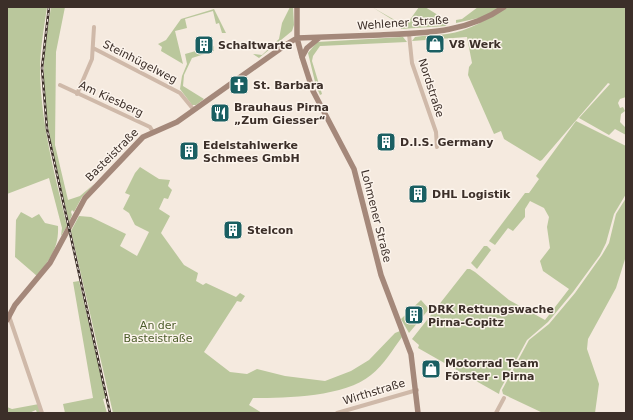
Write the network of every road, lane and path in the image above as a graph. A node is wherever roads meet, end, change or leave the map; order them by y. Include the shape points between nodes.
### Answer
1 (297, 7) edge
2 (504, 7) edge
3 (94, 27) dead end
4 (409, 34) junction
5 (321, 37) junction
6 (297, 38) junction
7 (94, 48) junction
8 (302, 57) junction
9 (60, 85) dead end
10 (77, 94) junction
11 (194, 110) junction
12 (153, 132) junction
13 (437, 147) dead end
14 (8, 318) edge
15 (417, 390) junction
16 (504, 398) dead end
17 (351, 411) edge
18 (42, 413) edge
19 (337, 413) edge
20 (418, 413) edge
21 (496, 413) edge

1 - 6 main road, Lohmener Straße
2 - 4 main road, Wehlener Straße via 482,20 455,29
3 - 7 street
4 - 5 main road, Wehlener Straße
4 - 13 street, Nordstraße via 412,63 436,132
5 - 6 main road, Wehlener Straße
5 - 8 main road via 310,45
6 - 8 main road, Lohmener Straße
6 - 11 main road, Basteistraße
7 - 10 street via 89,68
7 - 11 street, Steinhügelweg via 180,93
8 - 15 main road, Lohmener Straße via 313,91 354,169 381,275 411,354
9 - 10 street, Am Kiesberg
10 - 12 street, Am Kiesberg via 150,128
11 - 12 main road, Basteistraße via 177,122
12 - 14 main road, Basteistraße via 140,140 84,198 50,263
14 - 18 street
15 - 17 street, Wirthstraße
15 - 20 main road, Lohmener Straße
16 - 21 street
17 - 19 street, Wirthstraße

